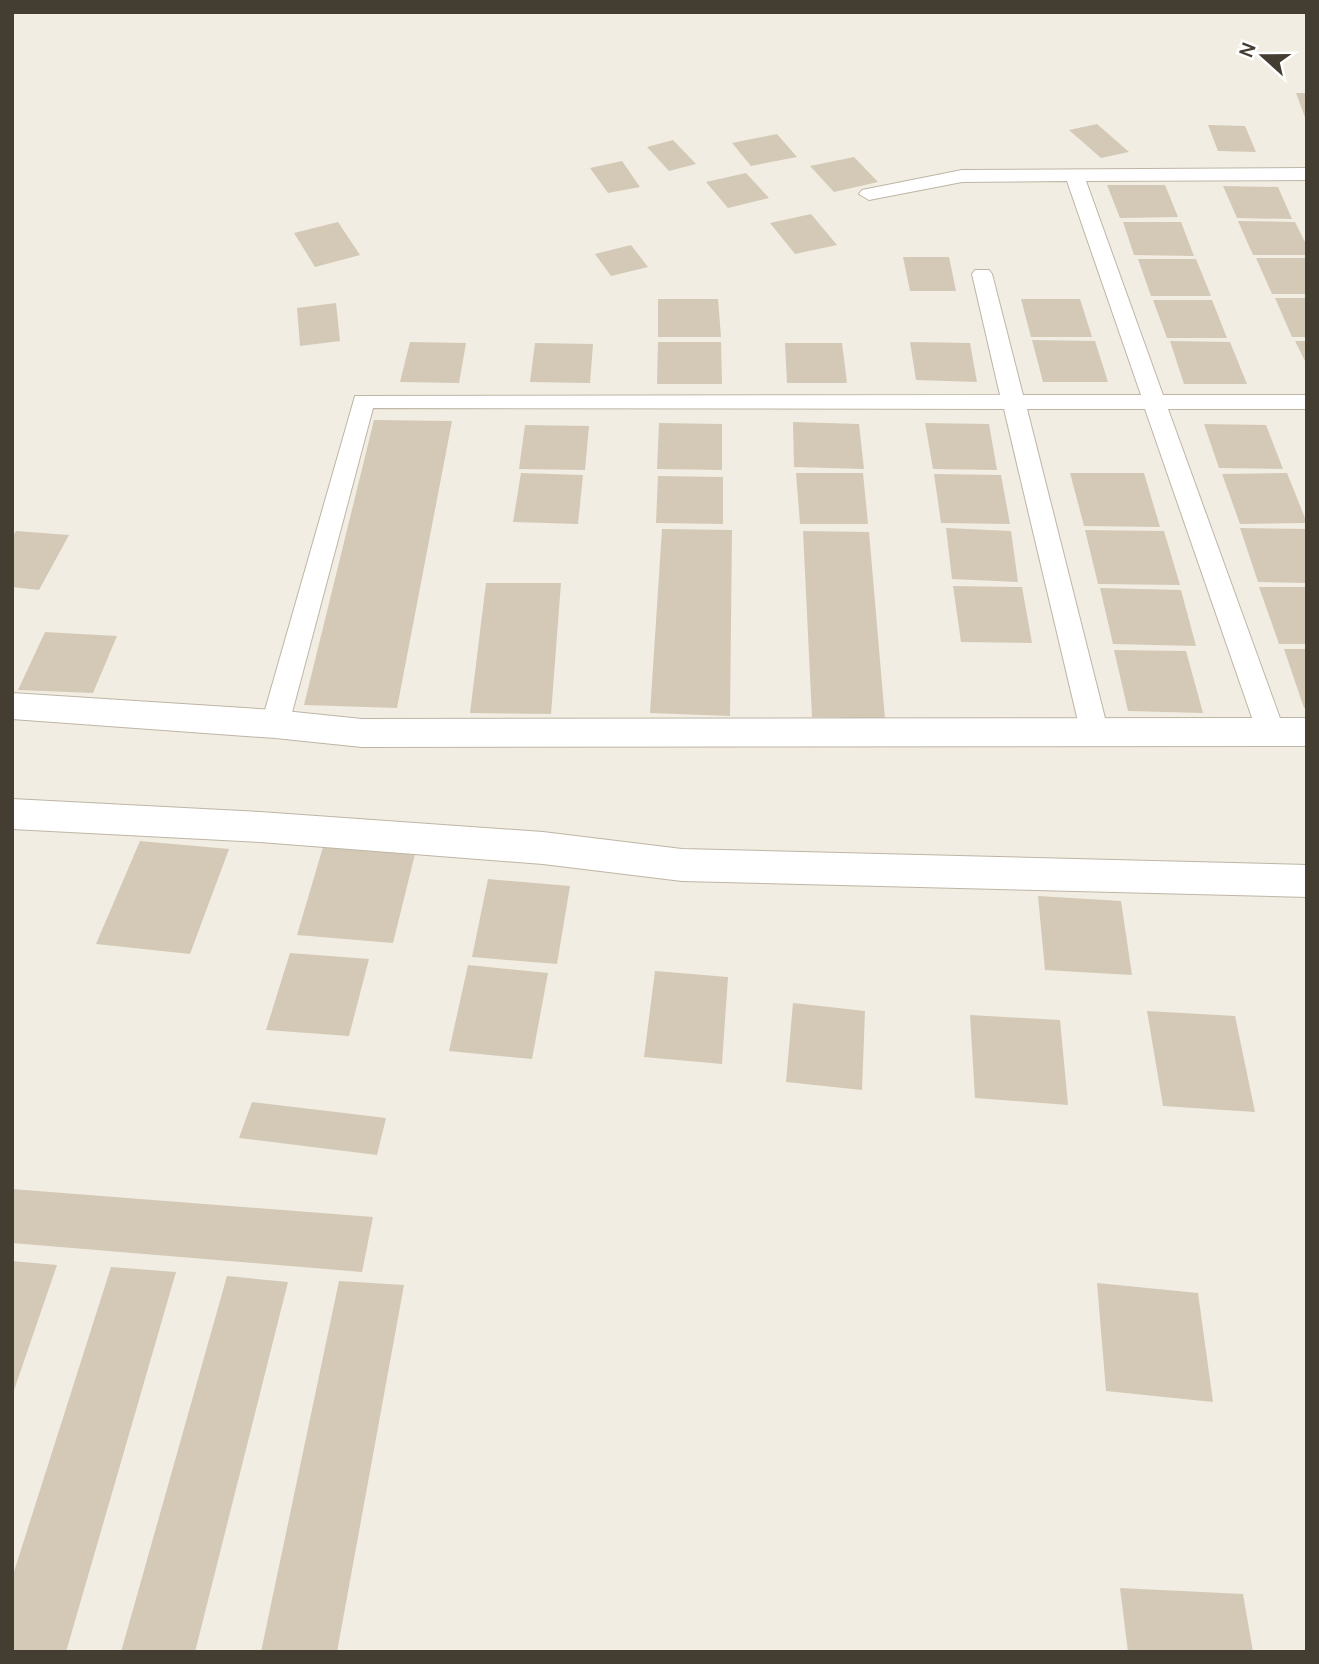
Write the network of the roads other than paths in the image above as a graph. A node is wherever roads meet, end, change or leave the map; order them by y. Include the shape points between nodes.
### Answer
1 (1307, 174) edge
2 (1075, 177) junction
3 (869, 194) dead end
4 (982, 274) dead end
5 (1013, 401) junction
6 (1154, 402) junction
7 (1307, 402) edge
8 (12, 706) edge
9 (275, 724) junction
10 (1271, 732) junction
11 (1307, 732) edge
12 (1095, 734) junction
13 (12, 814) edge
14 (1307, 881) edge

1 - 2 lane
2 - 3 lane via 962,176
2 - 6 lane
4 - 5 lane
5 - 6 lane
5 - 9 lane via 363,401
5 - 12 lane
6 - 7 lane
6 - 10 lane
8 - 9 street
9 - 12 street via 362,733
10 - 11 street
10 - 12 street
13 - 14 street via 530,847 681,865

